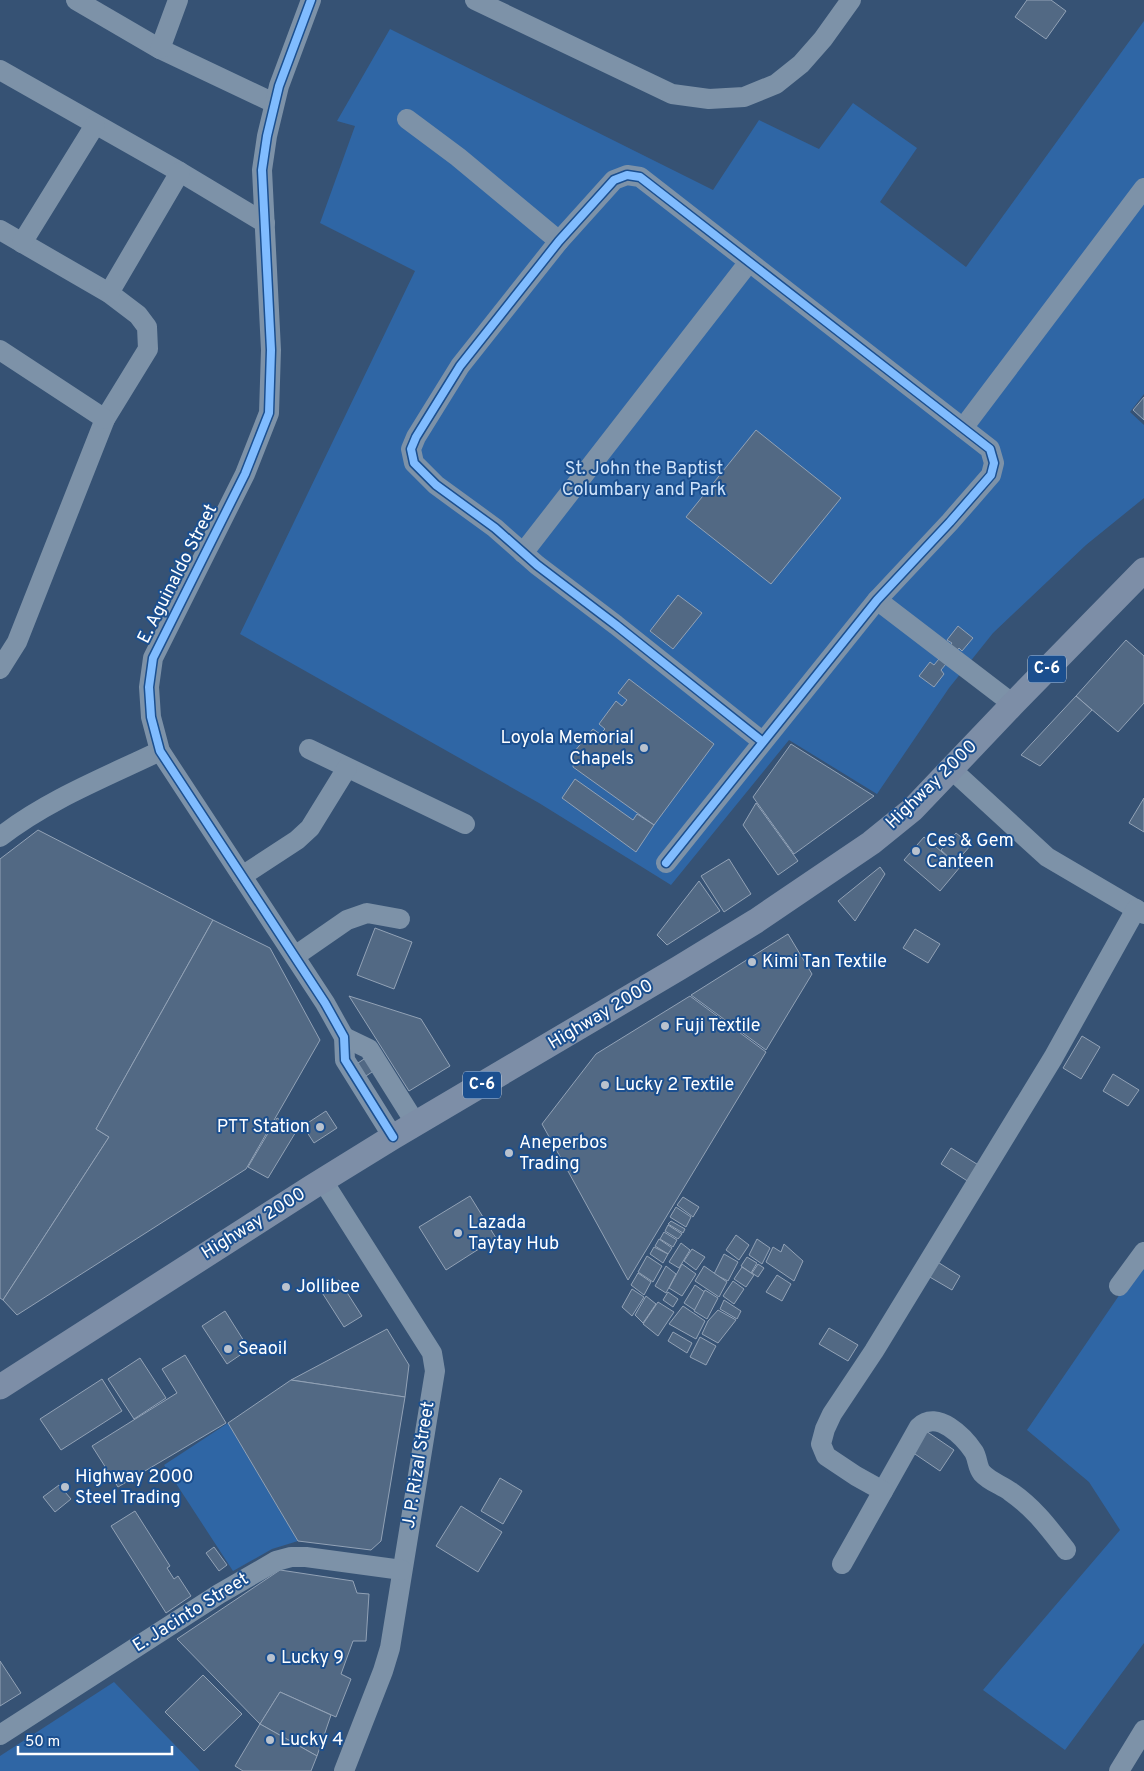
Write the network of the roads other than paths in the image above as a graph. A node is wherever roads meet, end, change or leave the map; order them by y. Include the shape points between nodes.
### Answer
1 (76, 0) edge
2 (178, 0) edge
3 (311, 0) edge
4 (475, 0) edge
5 (851, 0) edge
6 (160, 49) junction
7 (0, 70) edge
8 (274, 103) junction
9 (407, 119) dead end
10 (95, 124) junction
11 (180, 172) junction
12 (1144, 188) edge
13 (265, 223) junction
14 (0, 230) edge
15 (560, 241) junction
16 (22, 243) junction
17 (749, 262) junction
18 (109, 293) junction
19 (0, 350) edge
20 (105, 419) junction
21 (963, 428) junction
22 (524, 553) junction
23 (1144, 570) edge
24 (877, 600) junction
25 (0, 669) edge
26 (1013, 704) junction
27 (763, 742) junction
28 (309, 749) dead end
29 (160, 751) junction
30 (347, 768) junction
31 (952, 769) junction
32 (465, 824) dead end
33 (0, 837) edge
34 (666, 863) dead end
35 (242, 876) junction
36 (1140, 912) edge
37 (400, 919) dead end
38 (296, 956) junction
39 (344, 1037) junction
40 (416, 1124) junction
41 (393, 1137) junction
42 (323, 1181) junction
43 (1144, 1252) edge
44 (1119, 1286) dead end
45 (0, 1387) edge
46 (884, 1490) junction
47 (1066, 1550) dead end
48 (842, 1564) dead end
49 (402, 1570) junction
50 (1144, 1730) edge
51 (0, 1735) edge
52 (344, 1771) edge
53 (1119, 1771) edge

1 - 6 street
2 - 6 street
3 - 8 street, E. Aguinaldo Street
4 - 5 street via 672,94 709,99 744,97 776,84 801,64
6 - 8 street
7 - 10 street
8 - 13 street, E. Aguinaldo Street via 262,170
9 - 15 street
10 - 11 street
10 - 16 street
11 - 13 street
11 - 18 street
12 - 21 street
13 - 29 street, E. Aguinaldo Street via 271,350 269,413 246,474 153,658 149,687 151,717
14 - 16 street
15 - 17 street via 614,180 627,175 640,177
15 - 22 street via 460,366 416,437 412,449 414,463 436,485
16 - 18 street
17 - 21 street
17 - 22 street
18 - 20 street via 143,321 147,327 148,349
19 - 20 street
20 - 25 street via 17,642
21 - 24 street via 990,449 994,463 991,475
22 - 27 street
23 - 26 main road, Highway 2000 / C-6
24 - 26 street
24 - 27 street
26 - 31 main road, Highway 2000 / C-6
27 - 34 street
28 - 30 street
29 - 33 street via 19,822
29 - 35 street, E. Aguinaldo Street
30 - 32 street
30 - 35 street via 310,828
31 - 36 street via 1047,857
31 - 40 main road, Highway 2000 / C-6 via 913,809 871,843 756,921
35 - 38 street, E. Aguinaldo Street
36 - 46 street via 825,1429 821,1444 826,1456
37 - 38 street via 366,913 346,920
38 - 39 street, E. Aguinaldo Street
39 - 40 street via 369,1049
39 - 41 street, E. Aguinaldo Street via 345,1060
40 - 41 main road, Highway 2000 / C-6
41 - 42 main road, Highway 2000 / C-6
42 - 45 main road, Highway 2000 / C-6
42 - 49 street, J. P. Rizal Street via 432,1353 435,1371
43 - 44 street
46 - 47 street via 919,1427 935,1421 963,1438 975,1454 981,1472 1038,1514
46 - 48 street
49 - 51 street, E. Jacinto Street via 306,1557 276,1561
49 - 52 street, J. P. Rizal Street via 390,1648
50 - 53 street

